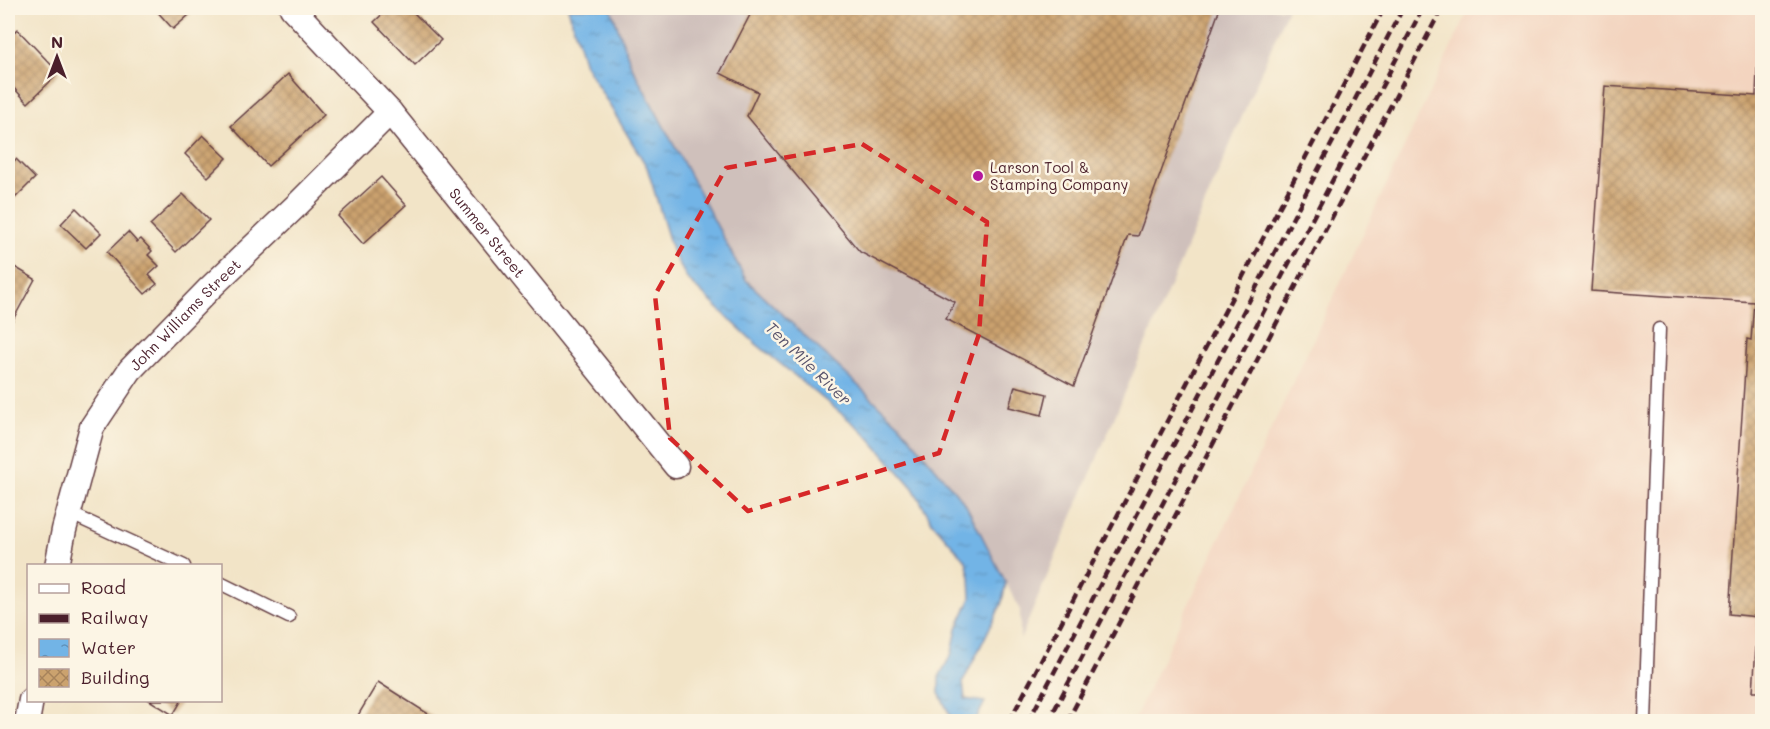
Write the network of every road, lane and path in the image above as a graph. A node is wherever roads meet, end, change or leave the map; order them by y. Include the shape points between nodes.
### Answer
1 (292, 8) edge
2 (390, 112) junction
3 (1659, 329) dead end
4 (676, 466) dead end
5 (69, 513) junction
6 (57, 564) edge
7 (180, 564) edge
8 (222, 584) edge
9 (289, 617) dead end
10 (31, 702) edge
11 (27, 722) edge
12 (1645, 722) edge

1 - 2 street, Summer Street
2 - 4 street, Summer Street
2 - 5 street, John Williams Street via 130,370 92,427
3 - 12 lane
5 - 6 street, John Williams Street
5 - 7 lane
8 - 9 lane
10 - 11 street

